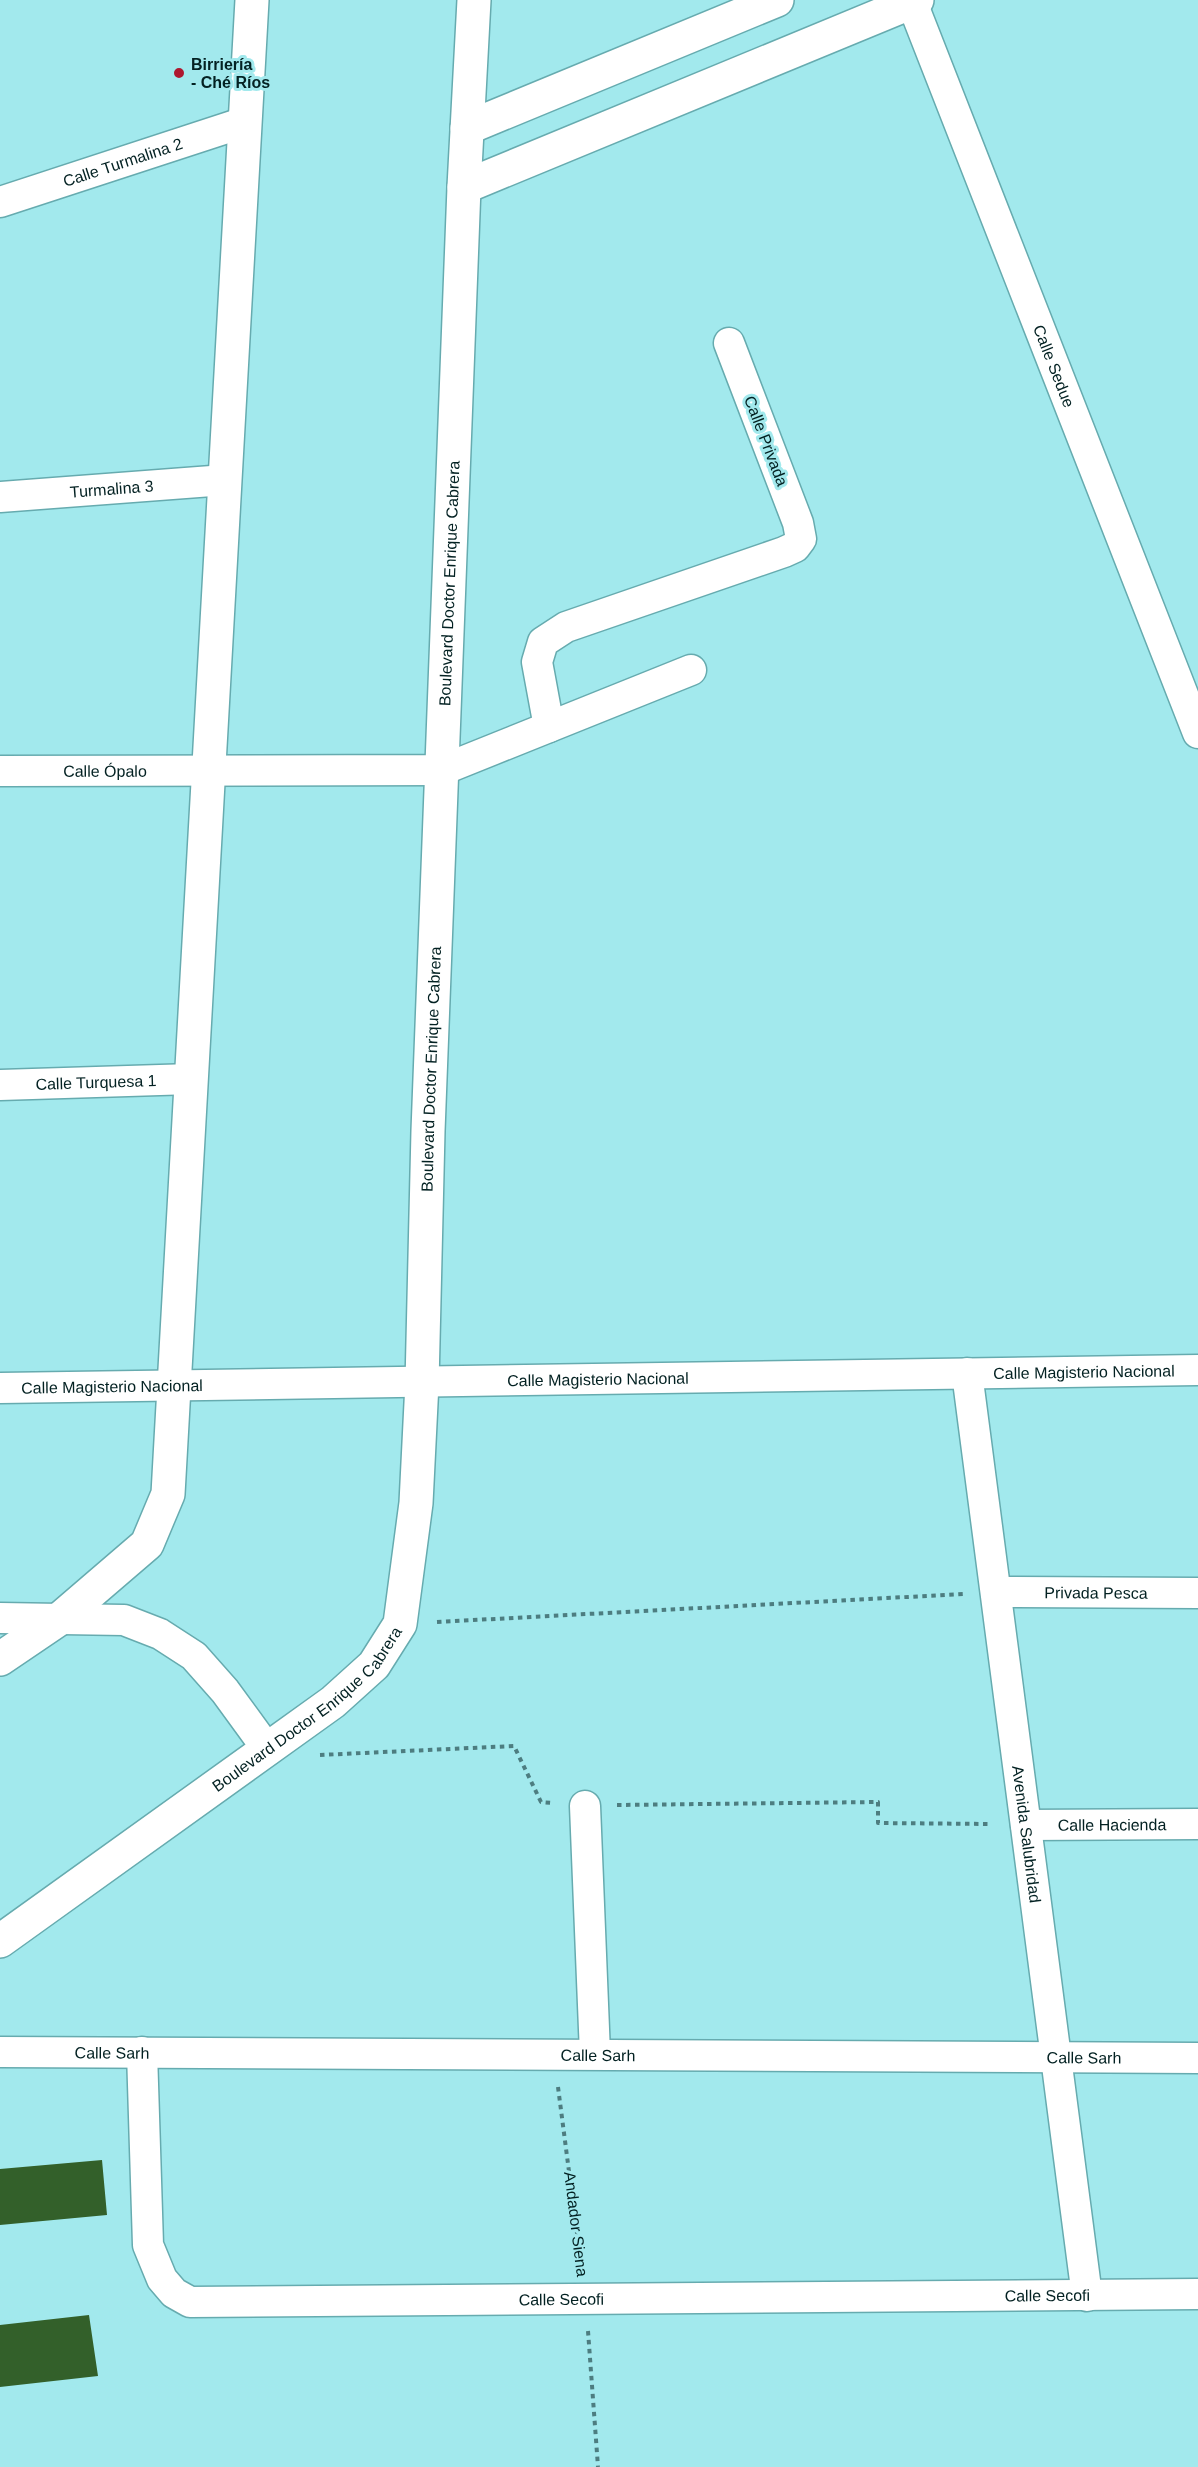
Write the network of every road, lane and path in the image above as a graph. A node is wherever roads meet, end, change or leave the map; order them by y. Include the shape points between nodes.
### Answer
1 (252, 0) edge
2 (474, 0) edge
3 (777, 0) edge
4 (913, 1) edge
5 (245, 122) junction
6 (467, 128) junction
7 (464, 187) junction
8 (0, 202) edge
9 (729, 343) dead end
10 (225, 480) junction
11 (0, 497) edge
12 (691, 670) dead end
13 (549, 727) junction
14 (1198, 733) edge
15 (209, 769) junction
16 (442, 770) junction
17 (0, 771) edge
18 (192, 1079) junction
19 (0, 1085) edge
20 (1198, 1370) edge
21 (967, 1373) junction
22 (422, 1383) junction
23 (175, 1385) junction
24 (0, 1388) edge
25 (996, 1592) junction
26 (1198, 1593) edge
27 (0, 1617) edge
28 (62, 1617) junction
29 (400, 1624) junction
30 (0, 1659) edge
31 (268, 1750) junction
32 (585, 1806) junction
33 (1198, 1824) edge
34 (1026, 1825) junction
35 (0, 1941) edge
36 (0, 2052) edge
37 (142, 2052) junction
38 (553, 2054) junction
39 (595, 2054) junction
40 (1198, 2058) edge
41 (1057, 2059) junction
42 (1198, 2294) edge
43 (1087, 2296) junction
44 (586, 2300) junction
45 (598, 2467) edge

1 - 5 main road
2 - 6 main road, Boulevard Doctor Enrique Cabrera
3 - 6 main road
4 - 7 main road
4 - 14 street, Calle Sedue
5 - 8 street, Calle Turmalina 2
5 - 10 main road
6 - 7 main road, Boulevard Doctor Enrique Cabrera
7 - 16 main road, Boulevard Doctor Enrique Cabrera
9 - 13 street, Calle Privada via 801,539 784,552 566,627 543,642 537,662
10 - 11 street, Turmalina 3
10 - 15 main road
12 - 13 street
13 - 16 street
15 - 16 street, Calle Ópalo
15 - 17 street, Calle Ópalo
15 - 18 main road
16 - 22 main road, Boulevard Doctor Enrique Cabrera
18 - 19 street, Calle Turquesa 1
18 - 23 main road
20 - 21 street, Calle Magisterio Nacional
21 - 22 street, Calle Magisterio Nacional
21 - 25 street, Avenida Salubridad
22 - 23 street, Calle Magisterio Nacional
22 - 29 main road, Boulevard Doctor Enrique Cabrera via 416,1503
23 - 24 street, Calle Magisterio Nacional
23 - 28 main road via 168,1494 147,1544
25 - 26 street, Privada Pesca
25 - 29 path
25 - 34 street, Avenida Salubridad
27 - 28 street
28 - 30 main road
28 - 31 street via 124,1620 160,1634 194,1656
29 - 31 main road, Boulevard Doctor Enrique Cabrera via 374,1665 333,1702
31 - 32 path via 327,1756 514,1746 540,1802
31 - 35 main road, Boulevard Doctor Enrique Cabrera
32 - 34 path via 878,1802 878,1822
32 - 39 street
33 - 34 street, Calle Hacienda
34 - 41 street, Avenida Salubridad
36 - 37 street, Calle Sarh
37 - 38 street, Calle Sarh
37 - 44 street, Calle Secofi via 148,2245 154,2265 174,2293 190,2302
38 - 39 street, Calle Sarh
38 - 44 path, Andador Siena
39 - 41 street, Calle Sarh
40 - 41 street, Calle Sarh
41 - 43 street, Avenida Salubridad
42 - 43 street, Calle Secofi
43 - 44 street, Calle Secofi
44 - 45 path, Andador Siena

